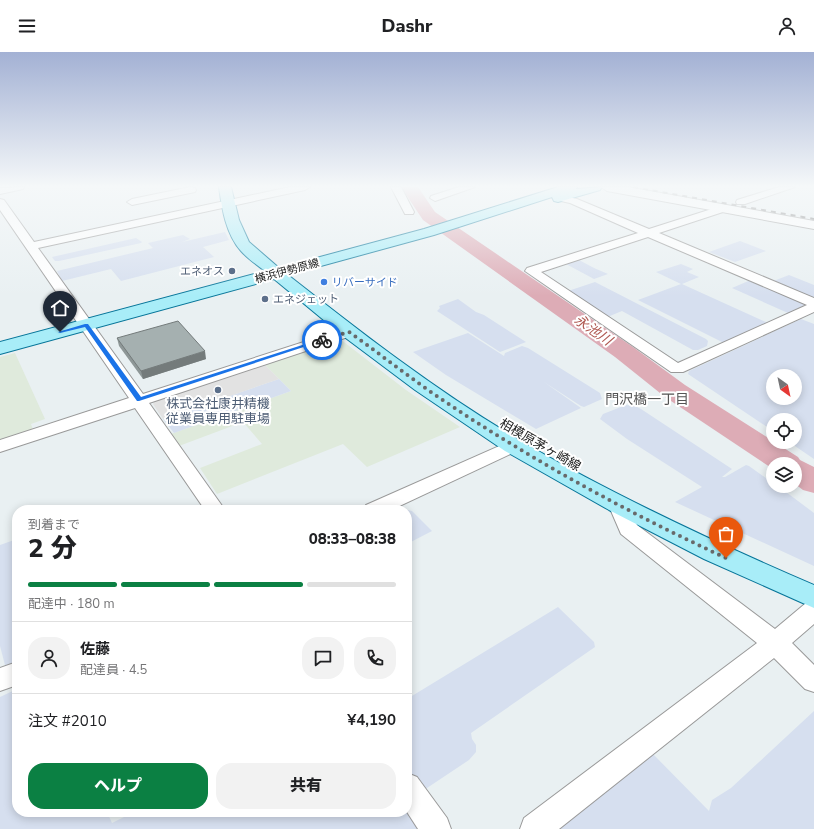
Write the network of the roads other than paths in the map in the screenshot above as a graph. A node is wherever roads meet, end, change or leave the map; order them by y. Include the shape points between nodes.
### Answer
1 (15, 223) edge
2 (137, 223) edge
3 (233, 223) edge
4 (443, 223) edge
5 (455, 223) edge
6 (477, 223) edge
7 (625, 223) edge
8 (678, 223) edge
9 (427, 232) junction
10 (648, 233) junction
11 (31, 246) junction
12 (283, 272) junction
13 (814, 303) edge
14 (814, 307) edge
15 (86, 325) junction
16 (349, 332) junction
17 (0, 348) edge
18 (139, 400) junction
19 (0, 446) edge
20 (513, 446) junction
21 (618, 504) junction
22 (212, 505) edge
23 (384, 505) edge
24 (814, 582) edge
25 (814, 597) edge
26 (814, 610) edge
27 (774, 643) junction
28 (12, 674) edge
29 (0, 680) edge
30 (814, 681) edge
31 (412, 794) edge
32 (436, 829) edge
33 (535, 829) edge

1 - 11 street
2 - 11 street
3 - 12 main road
4 - 9 main road
5 - 9 main road, 横浜伊勢原線
6 - 9 main road
7 - 10 street
8 - 10 street
9 - 12 main road, 横浜伊勢原線
10 - 13 street
10 - 14 street via 531,271 677,369
11 - 15 street
12 - 15 main road, 横浜伊勢原線
12 - 16 main road, 相模原茅ヶ崎線
12 - 24 main road, 相模原茅ヶ崎線 via 434,380 509,428 625,492
15 - 17 main road, 横浜伊勢原線
15 - 18 street
16 - 18 street
16 - 20 main road, 相模原茅ヶ崎線 via 422,386
18 - 19 street
18 - 22 street
20 - 21 main road, 相模原茅ヶ崎線
20 - 23 street
21 - 25 main road, 相模原茅ヶ崎線 via 713,552
21 - 27 street via 628,529
26 - 27 street
27 - 30 street
27 - 33 street
28 - 29 street
31 - 32 street

